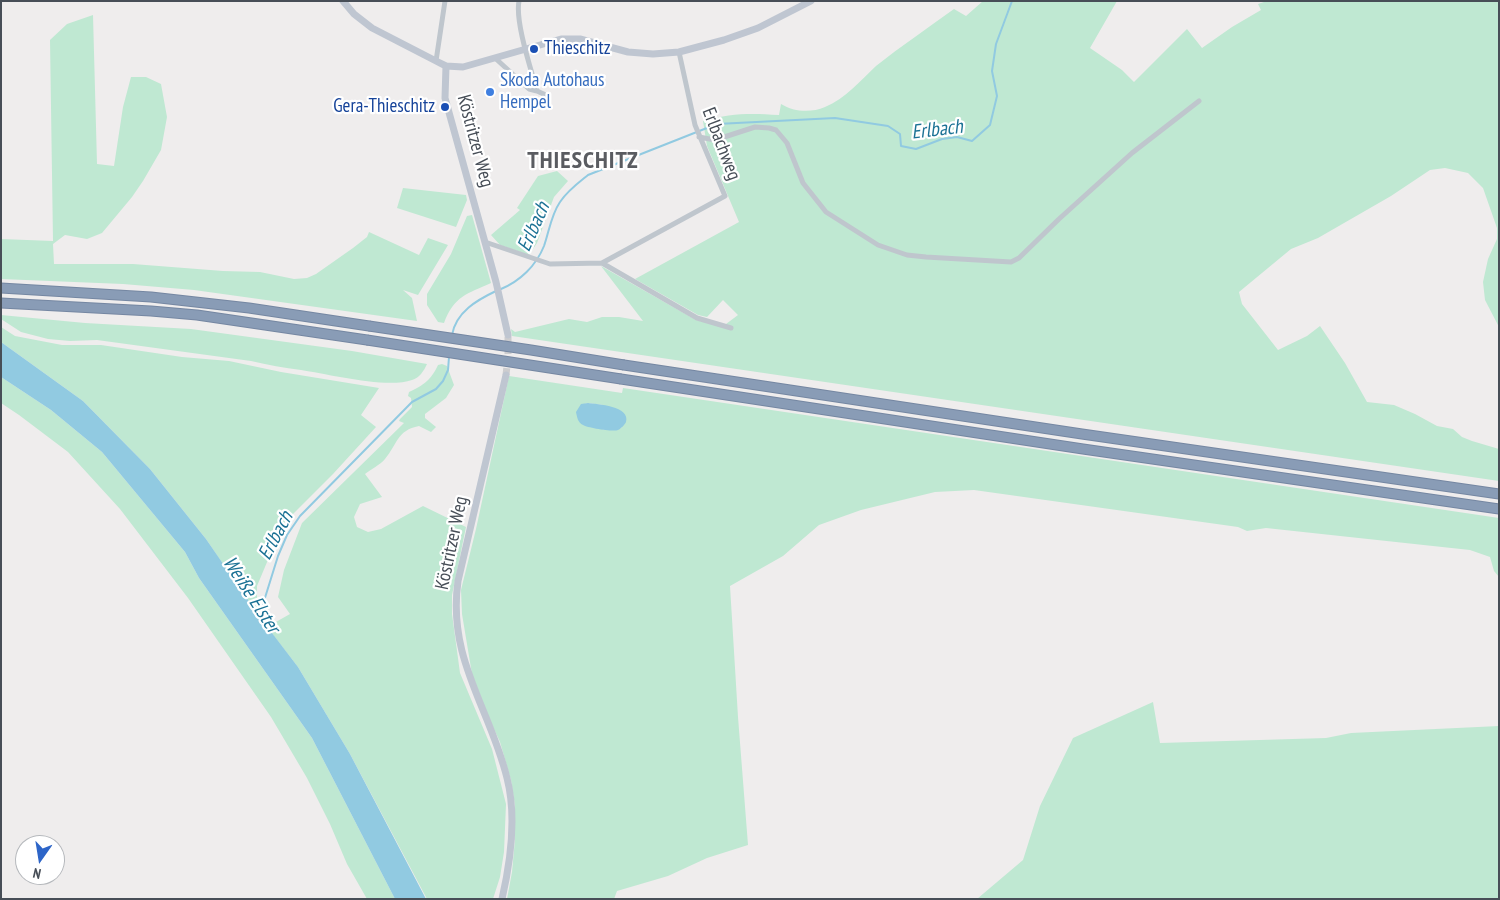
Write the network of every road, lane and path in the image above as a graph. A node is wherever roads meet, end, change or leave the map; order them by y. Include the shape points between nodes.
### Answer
1 (343, 1) edge
2 (445, 1) edge
3 (519, 1) edge
4 (811, 1) edge
5 (525, 50) junction
6 (679, 52) junction
7 (495, 58) junction
8 (436, 62) junction
9 (446, 66) junction
10 (537, 91) junction
11 (548, 96) dead end
12 (1199, 101) dead end
13 (699, 135) junction
14 (485, 242) junction
15 (602, 262) junction
16 (1, 288) edge
17 (1, 303) edge
18 (731, 328) dead end
19 (508, 335) tunnel mouth
20 (506, 375) tunnel mouth
21 (1499, 494) edge
22 (1499, 509) edge
23 (502, 899) edge

1 - 8 main road via 372,28
2 - 8 street
3 - 5 street
4 - 6 main road via 758,28
5 - 6 main road via 560,39 580,39 628,52
5 - 7 main road
5 - 10 street
6 - 13 street, Erlbachweg
7 - 9 main road via 462,67
7 - 10 street via 529,89
8 - 9 main road
9 - 14 main road, Köstritzer Weg via 444,98
10 - 11 street
12 - 13 street via 1132,153 1011,262 907,255 878,245 826,212 803,183 787,143 776,130 756,127 715,140
13 - 15 street, Erlbachweg via 725,196
14 - 15 street via 550,264
14 - 19 main road, Köstritzer Weg
15 - 18 street via 697,318
16 - 21 highway, bridge via 151,297 249,308
17 - 22 highway, bridge via 197,315
20 - 23 main road, Köstritzer Weg via 455,599 460,649 508,781 510,853

